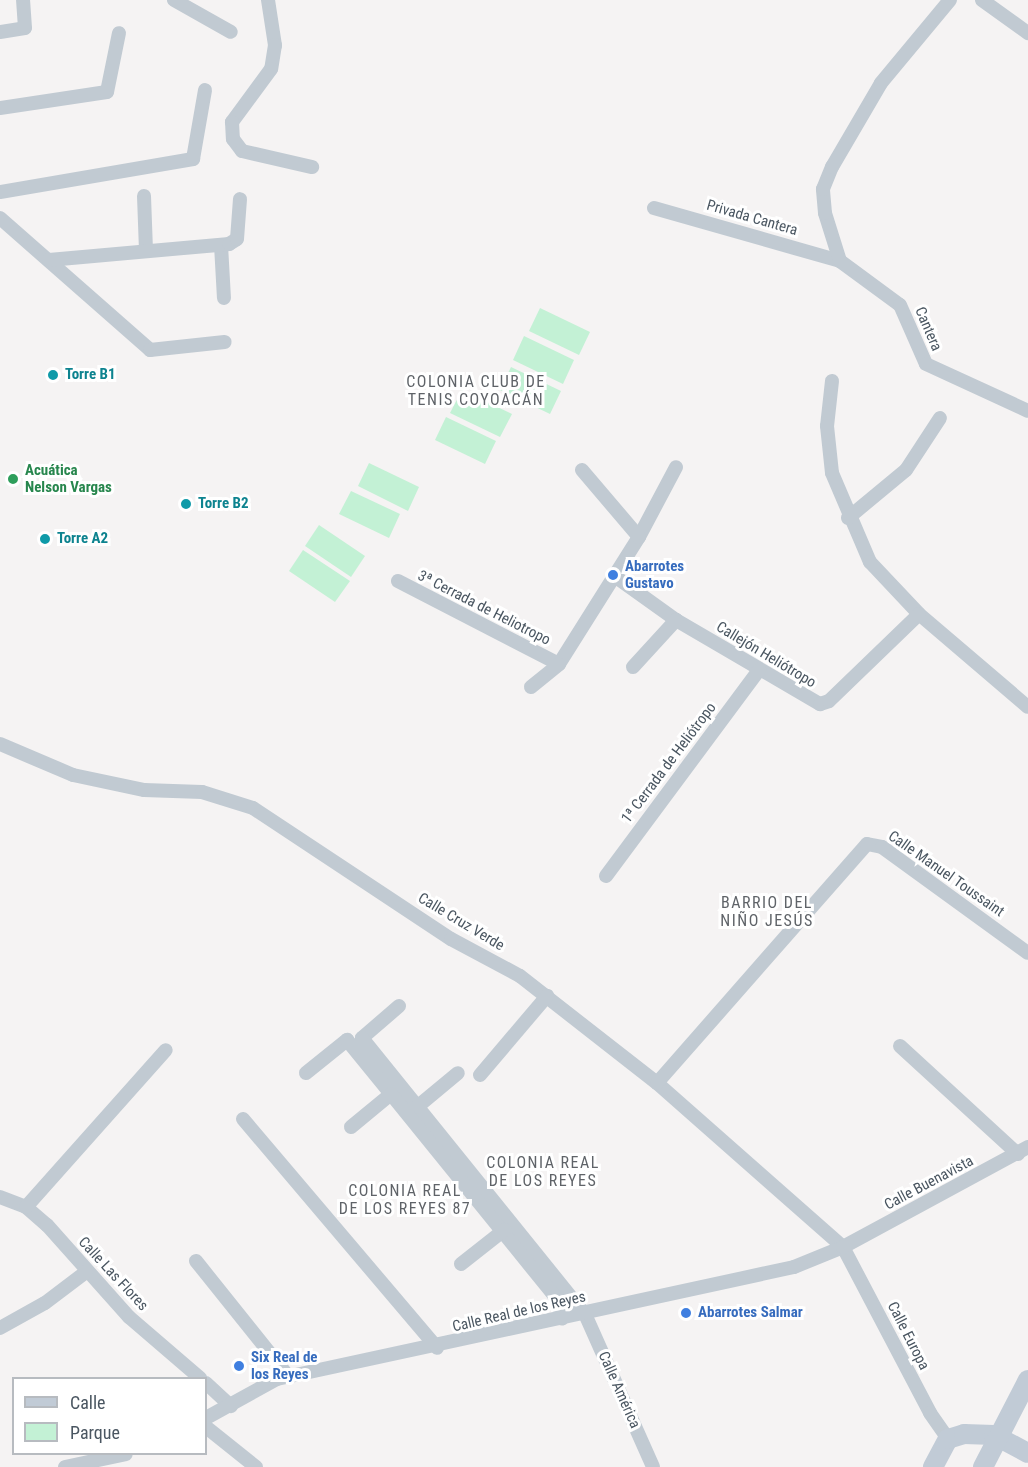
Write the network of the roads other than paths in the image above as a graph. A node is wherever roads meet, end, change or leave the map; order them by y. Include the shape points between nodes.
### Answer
1 (23, 0) edge
2 (174, 0) edge
3 (268, 0) edge
4 (950, 0) edge
5 (982, 0) edge
6 (192, 4) edge
7 (0, 32) edge
8 (231, 32) dead end
9 (119, 33) dead end
10 (1028, 33) edge
11 (205, 90) dead end
12 (0, 108) edge
13 (312, 167) dead end
14 (0, 192) edge
15 (144, 196) dead end
16 (240, 199) dead end
17 (654, 207) dead end
18 (0, 218) edge
19 (221, 245) junction
20 (146, 251) junction
21 (50, 260) junction
22 (840, 261) junction
23 (224, 298) dead end
24 (225, 342) dead end
25 (832, 381) dead end
26 (1028, 411) edge
27 (940, 418) dead end
28 (676, 467) dead end
29 (582, 470) dead end
30 (848, 518) junction
31 (639, 537) junction
32 (616, 577) junction
33 (398, 581) dead end
34 (919, 614) junction
35 (676, 620) junction
36 (559, 664) junction
37 (633, 667) dead end
38 (759, 670) junction
39 (531, 687) dead end
40 (1025, 698) edge
41 (3, 750) edge
42 (606, 876) dead end
43 (1028, 953) edge
44 (547, 996) junction
45 (399, 1006) dead end
46 (900, 1046) dead end
47 (166, 1050) dead end
48 (306, 1073) dead end
49 (458, 1073) dead end
50 (480, 1075) dead end
51 (657, 1083) junction
52 (391, 1094) junction
53 (417, 1107) junction
54 (243, 1119) dead end
55 (351, 1127) dead end
56 (1023, 1151) edge
57 (0, 1197) edge
58 (26, 1207) junction
59 (504, 1230) junction
60 (843, 1247) junction
61 (196, 1261) dead end
62 (461, 1264) dead end
63 (86, 1272) junction
64 (585, 1314) junction
65 (562, 1319) junction
66 (0, 1328) edge
67 (437, 1348) junction
68 (199, 1377) edge
69 (289, 1377) junction
70 (1028, 1380) edge
71 (207, 1384) edge
72 (231, 1406) junction
73 (207, 1418) edge
74 (207, 1428) edge
75 (999, 1437) junction
76 (948, 1438) junction
77 (1028, 1453) edge
78 (121, 1455) edge
79 (65, 1467) edge
80 (256, 1467) edge
81 (653, 1467) edge
82 (933, 1467) edge
83 (983, 1467) edge
84 (1021, 1467) edge

1 - 7 street via 25,28
2 - 6 street
3 - 13 street via 275,45 271,69 232,122 233,139 242,152
4 - 22 street via 881,83 832,167 823,189 825,213
5 - 10 street
6 - 8 street
9 - 12 street via 107,92
11 - 14 street via 193,159
15 - 20 street
16 - 19 street via 237,238
17 - 22 street, Privada Cantera
18 - 21 street
19 - 20 street
19 - 23 street
20 - 21 street
21 - 24 street via 150,350
22 - 26 street, Cantera via 900,305 926,364
25 - 30 street via 827,426 831,473
27 - 30 street via 906,470
28 - 31 street, 3ª Cerrada de Heliotropo
29 - 31 street
30 - 34 street via 870,562
31 - 32 street, 3ª Cerrada de Heliotropo
32 - 35 street, Callejón Heliótropo
32 - 36 street, 3ª Cerrada de Heliotropo
33 - 36 street, 3ª Cerrada de Heliotropo
34 - 38 street, Callejón Heliótropo via 830,701 809,701
34 - 40 street
35 - 37 street
35 - 38 street, Callejón Heliótropo
36 - 39 street
38 - 42 street, 1ª Cerrada de Heliótropo
41 - 44 street, Calle Cruz Verde via 74,775 144,790 202,792 253,808 451,939 520,976
43 - 51 street, Calle Manuel Toussaint via 882,847 867,844
44 - 50 street
44 - 51 street, Calle Cruz Verde
45 - 53 street, Calle América via 362,1038
46 - 56 street
47 - 58 street
48 - 52 street via 347,1040
49 - 53 street
51 - 60 street, Calle Cruz Verde
52 - 55 street
52 - 59 street
53 - 64 street, Calle América
54 - 67 street
56 - 60 street, Calle Buenavista
57 - 58 street, Calle Las Flores
58 - 63 street, Calle Las Flores
59 - 62 street
59 - 65 street via 558,1300
60 - 64 street, Calle Real de los Reyes via 794,1268
60 - 76 street, Calle Europa via 930,1413
61 - 69 street
63 - 66 street via 45,1304
63 - 68 street, Calle Las Flores
64 - 65 street, Calle Real de los Reyes
64 - 81 street, Calle América
65 - 67 street, Calle Real de los Reyes
67 - 69 street, Calle Real de los Reyes
69 - 72 street, Calle Real de los Reyes
70 - 75 street
71 - 72 street
72 - 73 street, Calle Real de los Reyes
74 - 80 street
75 - 76 street via 976,1433
75 - 77 street
75 - 83 street
76 - 82 street
77 - 84 street
78 - 79 street

